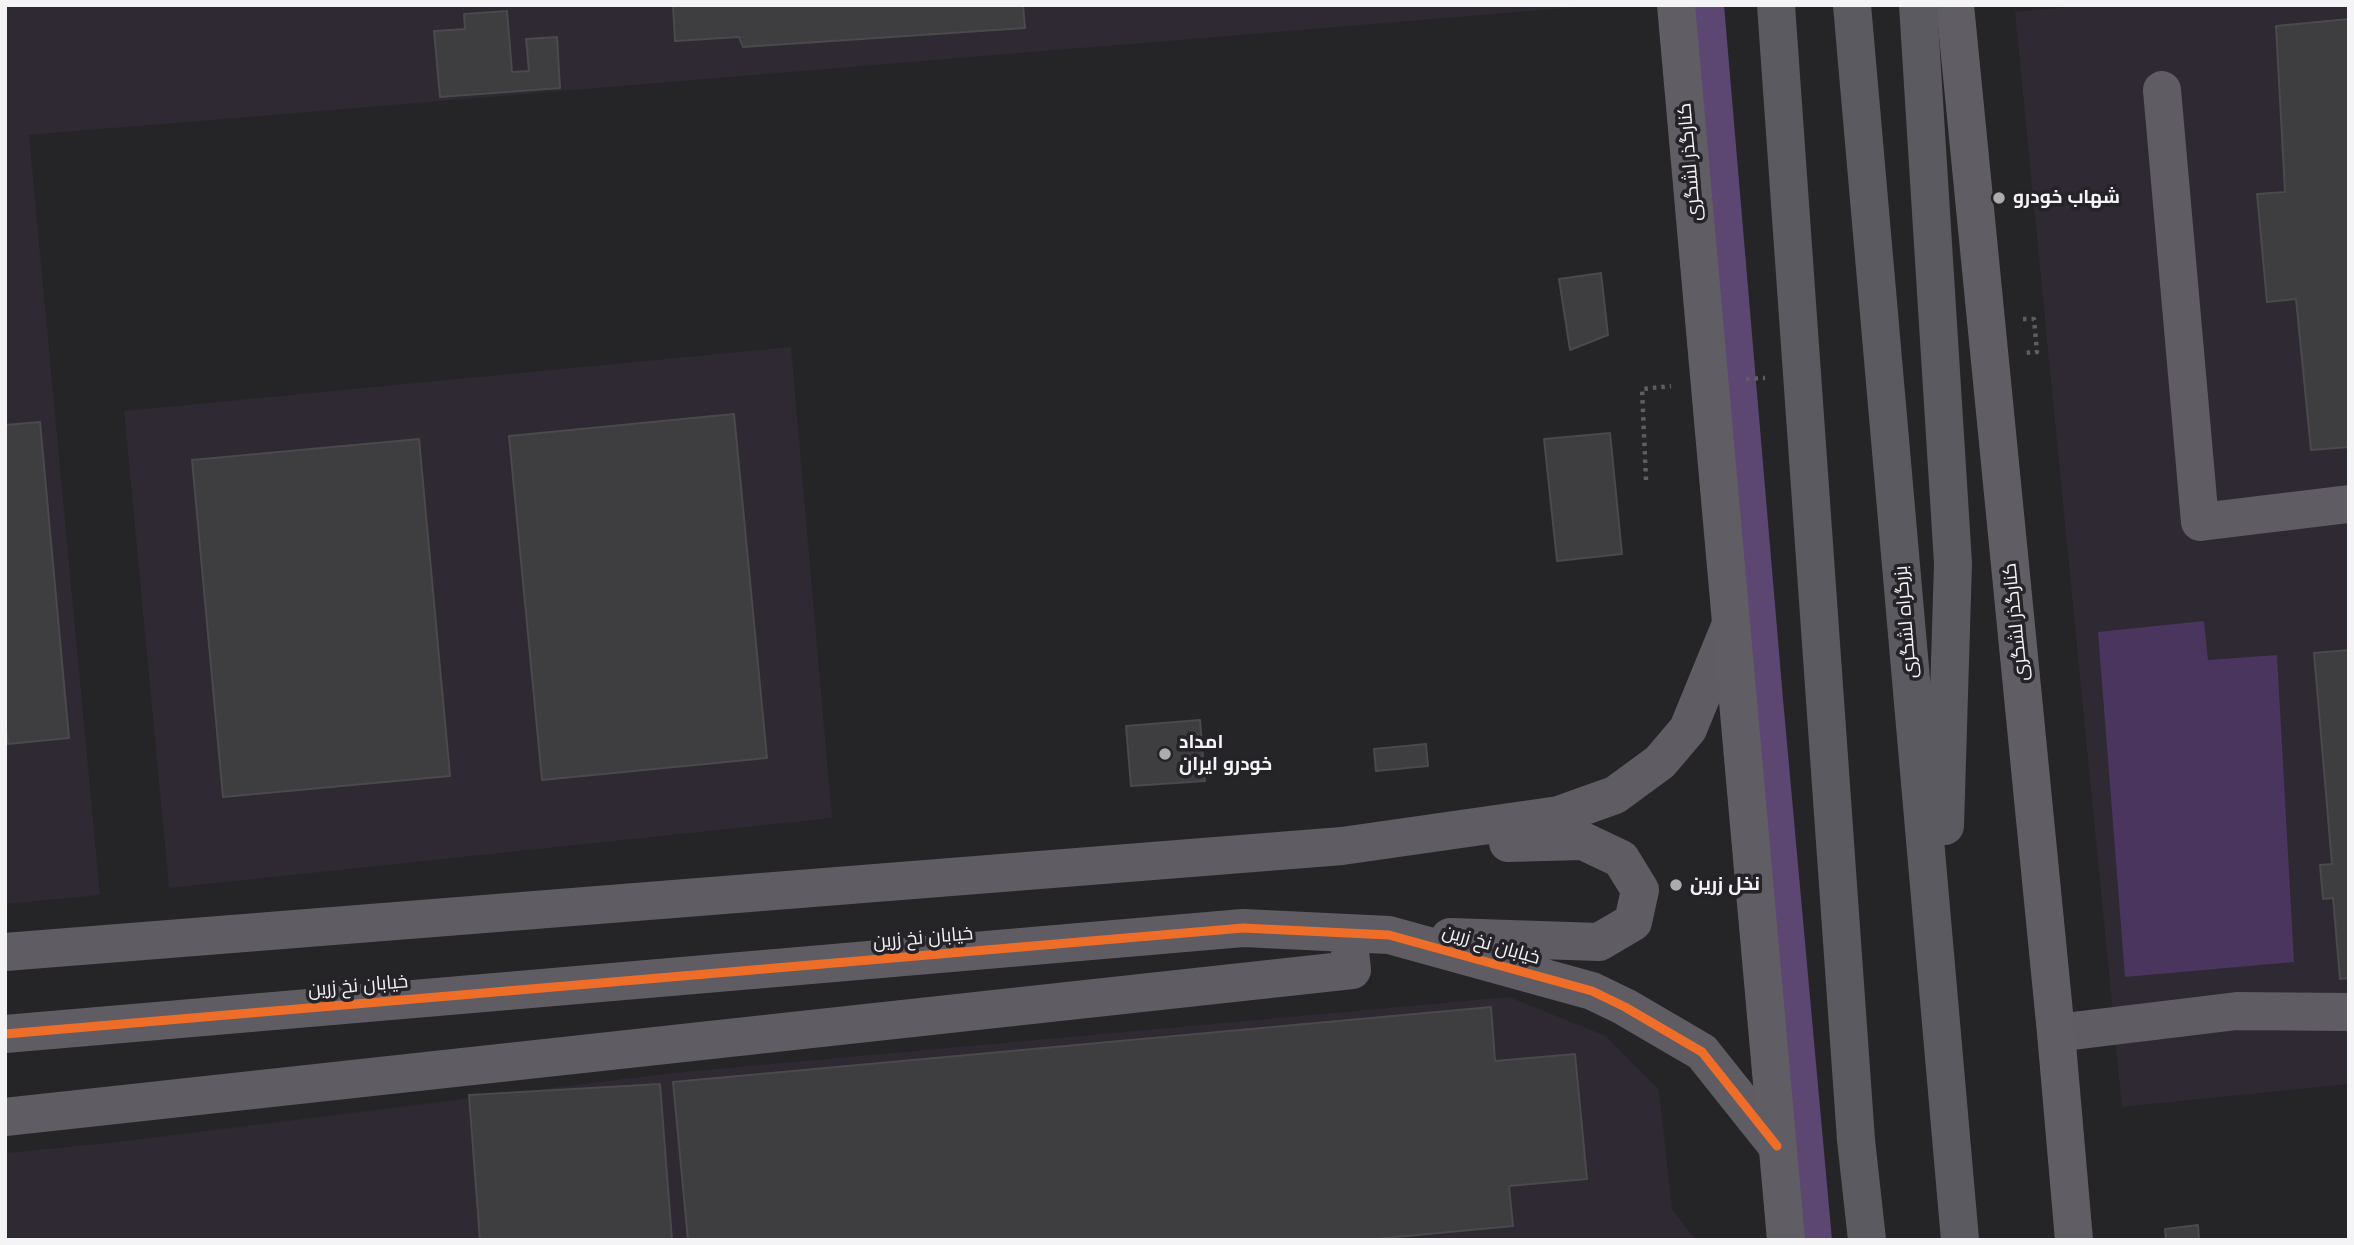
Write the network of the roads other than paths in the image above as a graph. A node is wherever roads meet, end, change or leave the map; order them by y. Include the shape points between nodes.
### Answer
1 (1676, 5) edge
2 (1776, 5) edge
3 (1852, 5) edge
4 (1918, 5) edge
5 (1955, 5) edge
6 (2162, 90) dead end
7 (2349, 505) edge
8 (1731, 624) junction
9 (1342, 846) junction
10 (1348, 933) junction
11 (1389, 935) junction
12 (1934, 943) junction
13 (5, 952) edge
14 (2349, 1012) edge
15 (2056, 1033) junction
16 (5, 1034) edge
17 (5, 1117) edge
18 (1856, 1140) junction
19 (1777, 1146) junction
20 (1786, 1240) edge
21 (1854, 1240) edge
22 (1867, 1240) edge
23 (1960, 1240) edge
24 (2074, 1240) edge

1 - 8 main road, کنارگذر لشگری
2 - 18 highway
3 - 12 highway, بزرگراه لشگری
4 - 12 highway via 1953,563 1944,856
5 - 15 main road, کنارگذر لشگری
6 - 7 street via 2200,522
8 - 9 street via 1688,729 1660,762 1615,795 1559,814
8 - 19 main road, کنارگذر لشگری
9 - 11 street via 1583,841 1621,859 1640,890 1633,922 1599,942
9 - 13 street
10 - 11 street, خیابان نخ زرین
10 - 16 street, خیابان نخ زرین via 1229,929
10 - 17 street via 1352,970
11 - 19 street, خیابان نخ زرین via 1592,991 1625,1007 1702,1052
12 - 23 highway, بزرگراه لشگری
14 - 15 street via 2237,1011
15 - 24 main road, کنارگذر لشگری
18 - 21 highway
18 - 22 highway
19 - 20 main road, کنارگذر لشگری

